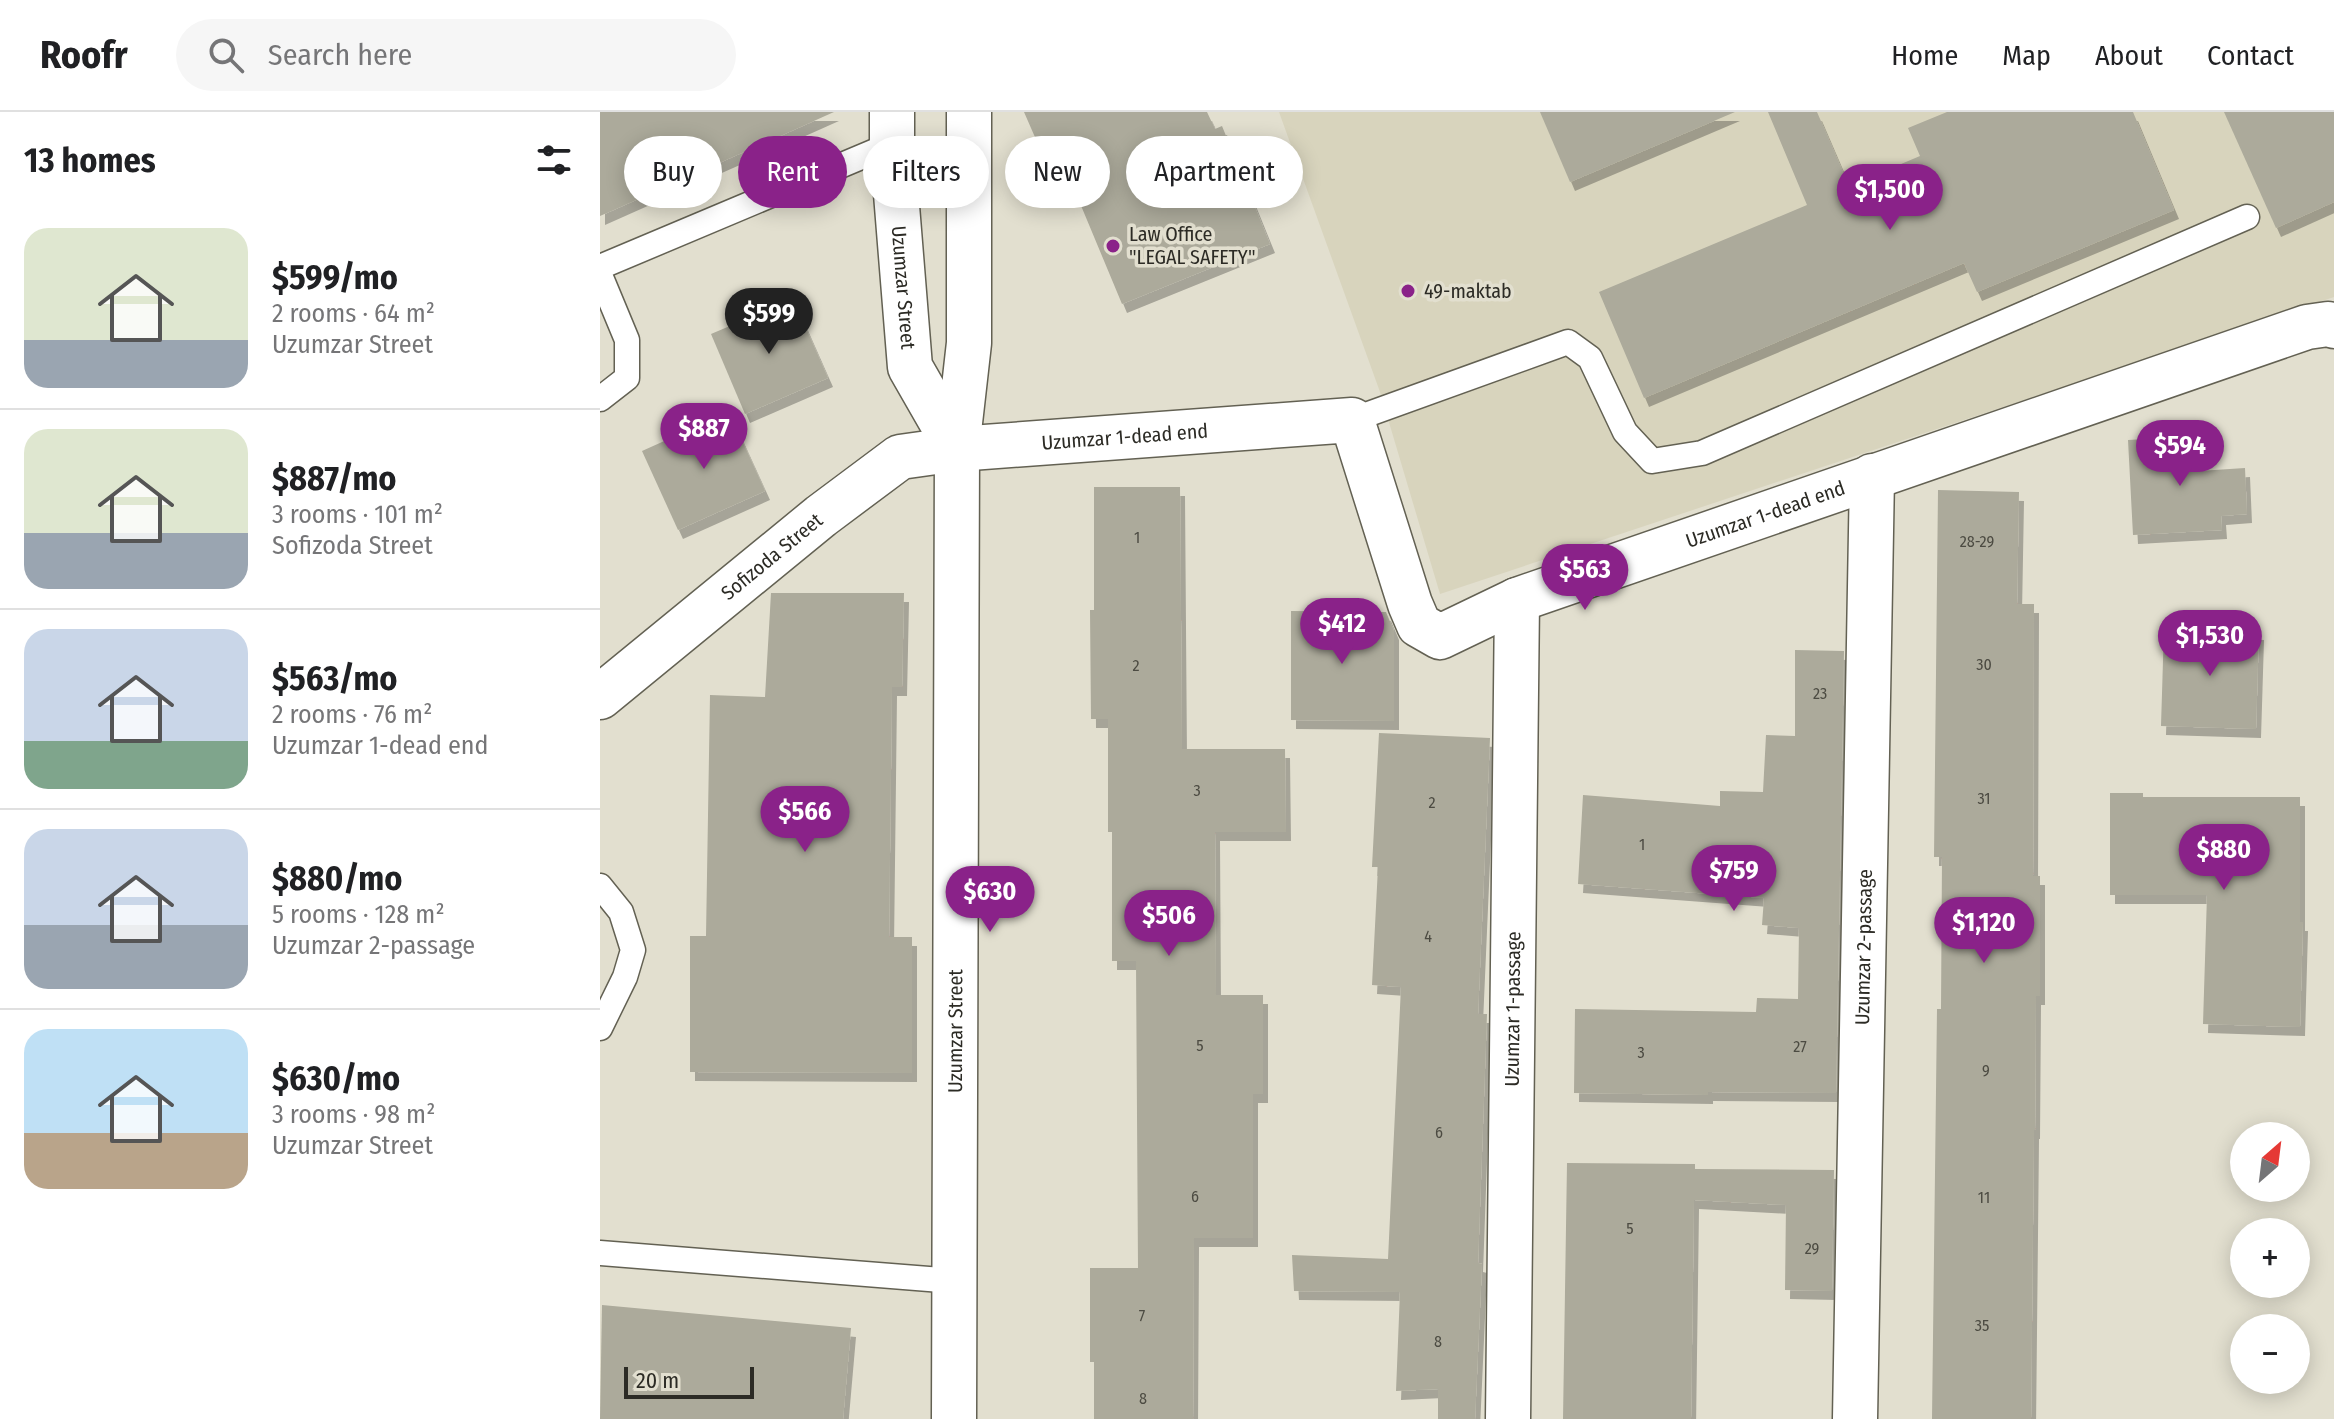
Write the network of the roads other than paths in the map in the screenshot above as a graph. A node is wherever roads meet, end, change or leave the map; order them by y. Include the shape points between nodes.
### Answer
1 (969, 112) edge
2 (892, 128) edge
3 (2247, 217) dead end
4 (600, 267) edge
5 (600, 275) edge
6 (2334, 326) edge
7 (600, 399) edge
8 (1352, 420) junction
9 (957, 449) junction
10 (1872, 476) junction
11 (1517, 600) junction
12 (600, 697) edge
13 (600, 886) edge
14 (600, 1028) edge
15 (600, 1253) edge
16 (954, 1281) junction
17 (954, 1419) edge
18 (1508, 1419) edge
19 (1855, 1419) edge

1 - 9 street, Uzumzаr Street via 969,343
2 - 4 lane
2 - 9 street, Uzumzаr Street via 910,367
3 - 8 lane via 1702,453 1652,461 1625,432 1590,358 1568,342
5 - 7 lane via 627,340 627,378
6 - 10 street, Uzumzаr 1-dead end via 2307,327
8 - 9 street, Uzumzаr 1-dead end
8 - 11 street, Uzumzаr 1-dead end via 1419,625 1440,637
9 - 12 street, Sofizoda Street via 900,457
9 - 16 street, Uzumzаr Street
10 - 11 street, Uzumzаr 1-dead end
10 - 19 street, Uzumzаr 2-passage
11 - 18 street, Uzumzаr 1-passage
13 - 14 lane via 621,912 633,950
15 - 16 lane
16 - 17 street, Uzumzаr Street

